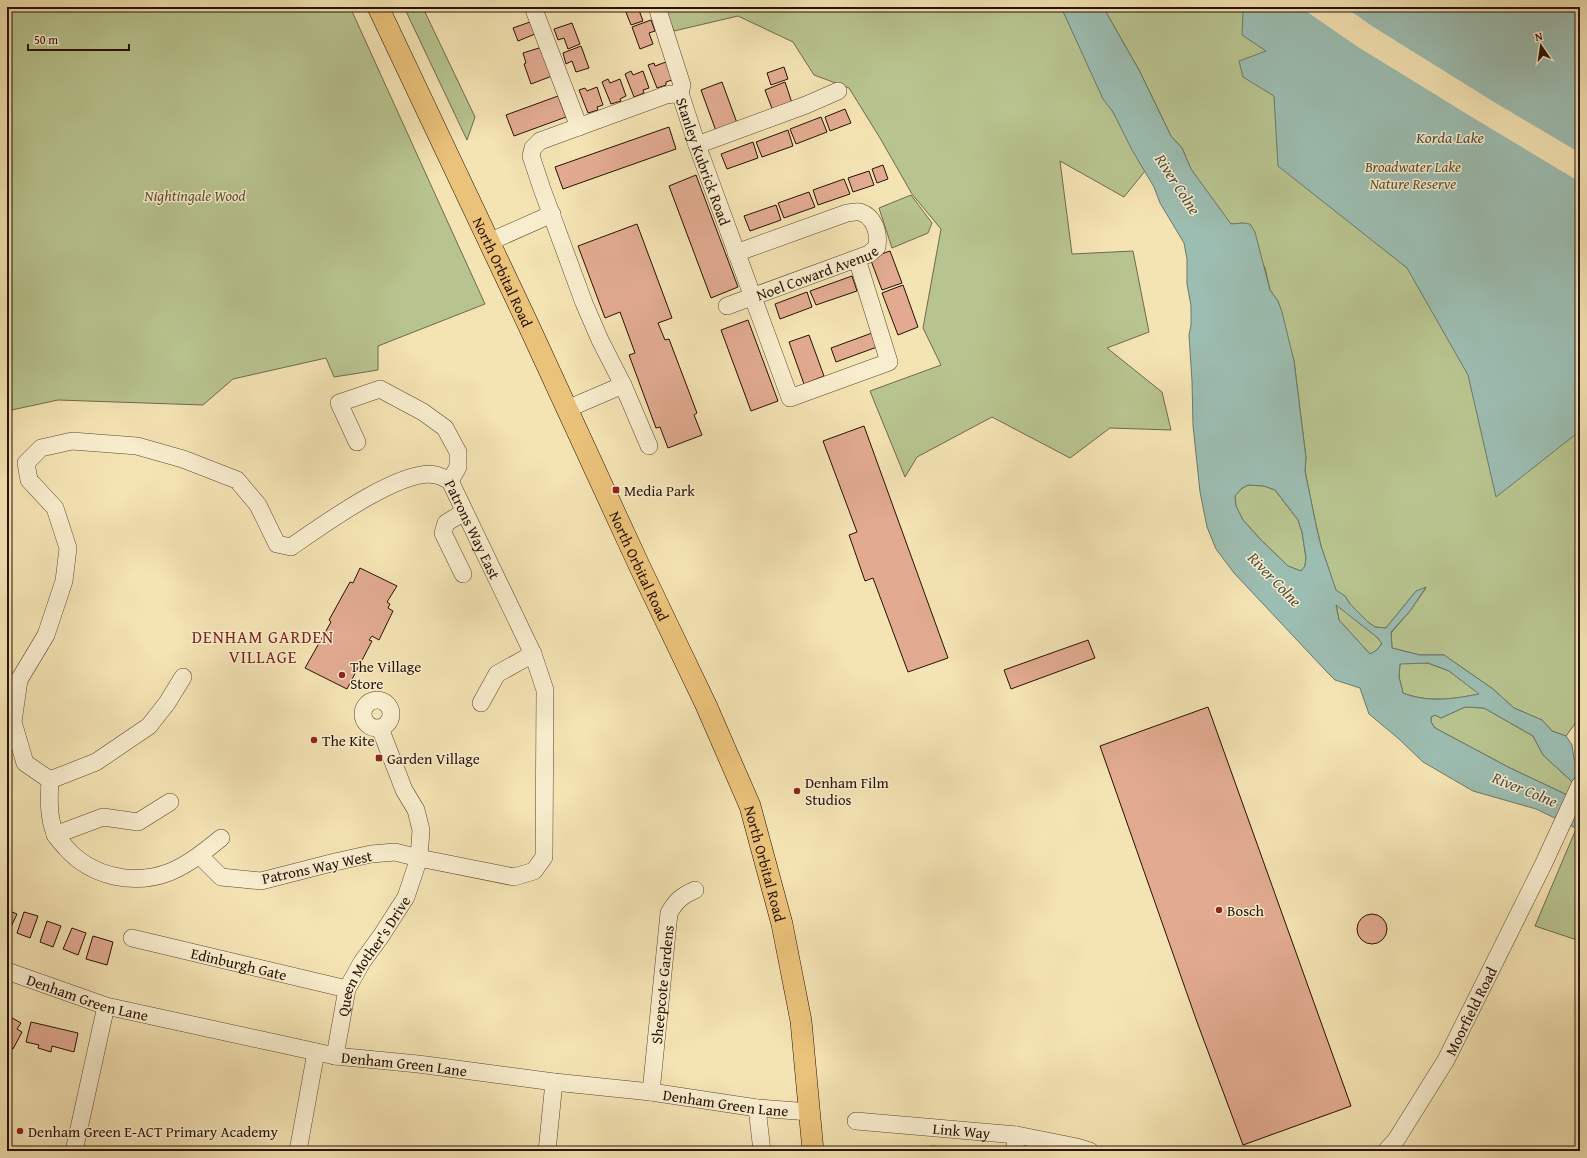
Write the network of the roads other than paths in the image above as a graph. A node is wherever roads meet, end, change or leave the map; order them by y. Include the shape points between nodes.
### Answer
1 (378, 7) edge
2 (533, 7) edge
3 (657, 7) edge
4 (838, 91) dead end
5 (680, 93) junction
6 (579, 127) junction
7 (697, 146) junction
8 (552, 214) junction
9 (489, 242) junction
10 (736, 253) junction
11 (857, 259) junction
12 (752, 297) junction
13 (727, 306) dead end
14 (623, 386) junction
15 (567, 409) junction
16 (357, 442) dead end
17 (649, 446) dead end
18 (450, 480) junction
19 (464, 512) junction
20 (463, 574) dead end
21 (533, 654) junction
22 (183, 677) dead end
23 (481, 703) dead end
24 (380, 728) dead end
25 (50, 780) junction
26 (1580, 786) edge
27 (170, 802) dead end
28 (55, 835) junction
29 (221, 838) dead end
30 (200, 856) junction
31 (419, 858) junction
32 (695, 890) dead end
33 (132, 938) dead end
34 (7, 971) edge
35 (347, 989) junction
36 (106, 1006) junction
37 (316, 1052) junction
38 (335, 1056) junction
39 (554, 1082) junction
40 (650, 1092) junction
41 (757, 1108) junction
42 (810, 1112) junction
43 (856, 1121) dead end
44 (1016, 1143) edge
45 (74, 1151) edge
46 (298, 1151) edge
47 (547, 1151) edge
48 (762, 1151) edge
49 (813, 1151) edge
50 (1090, 1151) edge
51 (1386, 1151) edge

1 - 9 main road, North Orbital Road
2 - 6 street
3 - 5 street via 682,85
4 - 7 street
5 - 6 street, Stanley Kubrick Road via 666,95
5 - 7 street, Stanley Kubrick Road
6 - 8 street, Stanley Kubrick Road via 540,141 533,148 531,156
7 - 10 street, Stanley Kubrick Road
8 - 9 street
8 - 14 street, Stanley Kubrick Road via 584,303
9 - 15 main road, North Orbital Road
10 - 11 street, Noel Coward Avenue via 847,213 859,212 867,216 879,236 878,247
10 - 12 street, Stanley Kubrick Road
11 - 12 street, Noel Coward Avenue
11 - 12 street, Stanley Kubrick Road via 889,362 790,398
12 - 13 street, Noel Coward Avenue
14 - 15 street
14 - 17 street, Stanley Kubrick Road
15 - 42 main road, North Orbital Road via 706,705 750,806 782,924 801,1022
16 - 18 street via 339,403 380,389 423,412 445,428 458,452 458,468
18 - 19 street, Patrons Way East
18 - 25 street, Patrons Way East via 435,474 413,476 365,498 291,547 277,544 258,505 236,480 183,459 137,446 72,441 41,448 26,463 29,480 55,508 68,548 64,581 46,635 19,680 13,722 25,763
19 - 20 street via 446,523 443,533
19 - 21 street, Patrons Way East
21 - 23 street via 497,674
21 - 31 street, Patrons Way East via 545,690 544,857 534,871 514,876
22 - 25 street via 167,703 148,726 96,762
24 - 31 street, Queen Mother's Drive via 404,790 416,810 421,830
25 - 28 street via 48,807
26 - 51 street, Moorfield Road via 1446,1060 1396,1140
27 - 28 street via 138,822 103,816
28 - 30 street via 75,858 99,872 134,880 169,872
29 - 30 street
30 - 31 street, Patrons Way West via 221,877 261,881 371,854 394,852
31 - 35 street, Queen Mother's Drive via 406,896
32 - 40 street, Sheepcote Gardens via 683,895 669,913
33 - 35 street, Edinburgh Gate
34 - 36 street, Denham Green Lane
35 - 38 street, Queen Mother's Drive
36 - 37 street, Denham Green Lane
36 - 45 street
37 - 38 street, Denham Green Lane
37 - 46 street
38 - 39 street, Denham Green Lane
39 - 40 street, Denham Green Lane
39 - 47 street
40 - 41 street, Denham Green Lane
41 - 42 street, Denham Green Lane
41 - 48 street
42 - 49 main road, North Orbital Road
43 - 44 street, Link Way
44 - 50 street, Link Way via 1077,1147

